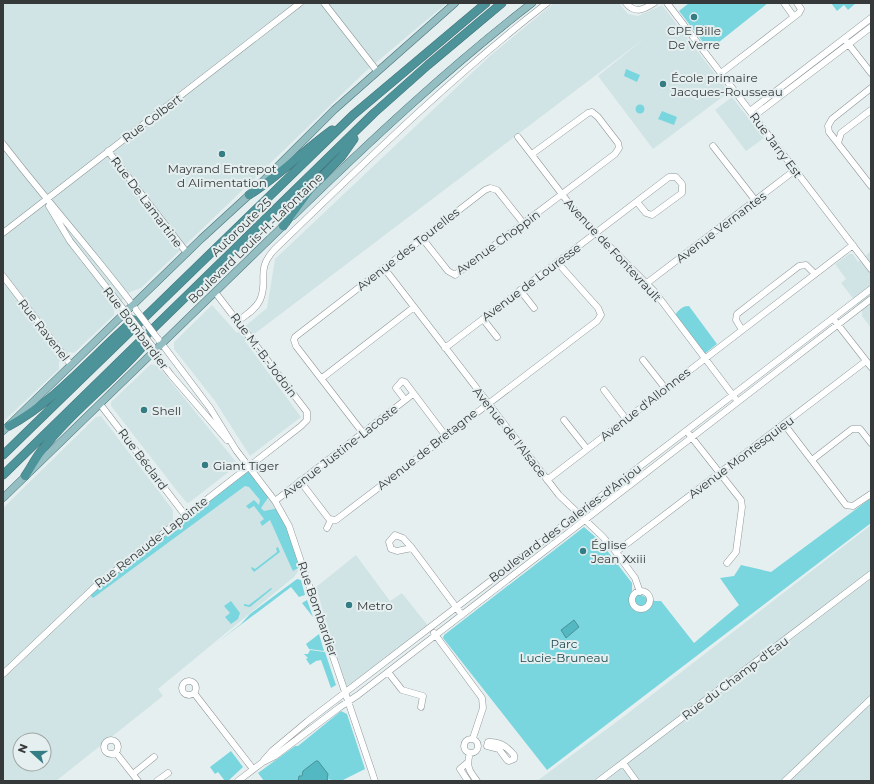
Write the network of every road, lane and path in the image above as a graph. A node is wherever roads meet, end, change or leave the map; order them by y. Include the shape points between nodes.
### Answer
1 (300, 3) edge
2 (324, 3) edge
3 (455, 3) edge
4 (486, 3) edge
5 (502, 3) edge
6 (532, 3) edge
7 (547, 3) edge
8 (626, 3) edge
9 (654, 3) edge
10 (667, 3) edge
11 (784, 3) edge
12 (797, 3) edge
13 (794, 17) junction
14 (871, 18) edge
15 (871, 26) edge
16 (847, 41) junction
17 (376, 71) junction
18 (721, 73) junction
19 (871, 73) edge
20 (871, 88) edge
21 (871, 110) edge
22 (374, 113) junction
23 (752, 113) junction
24 (354, 115) junction
25 (518, 137) dead end
26 (838, 143) junction
27 (3, 144) edge
28 (713, 146) dead end
29 (108, 151) junction
30 (532, 154) junction
31 (795, 170) junction
32 (871, 186) edge
33 (562, 194) junction
34 (249, 195) junction
35 (46, 200) junction
36 (755, 200) junction
37 (637, 202) junction
38 (524, 224) junction
39 (283, 226) junction
40 (3, 232) edge
41 (595, 234) junction
42 (422, 238) junction
43 (853, 245) junction
44 (187, 253) junction
45 (558, 262) junction
46 (384, 268) junction
47 (871, 269) edge
48 (815, 274) junction
49 (3, 276) edge
50 (180, 283) junction
51 (647, 283) junction
52 (871, 289) edge
53 (520, 290) junction
54 (215, 292) junction
55 (871, 299) edge
56 (414, 307) junction
57 (134, 308) junction
58 (534, 308) dead end
59 (172, 312) junction
60 (127, 314) junction
61 (833, 318) junction
62 (483, 319) junction
63 (238, 321) junction
64 (838, 324) junction
65 (742, 330) junction
66 (497, 337) dead end
67 (160, 342) junction
68 (154, 348) junction
69 (445, 348) junction
70 (705, 358) junction
71 (643, 360) dead end
72 (866, 361) junction
73 (72, 365) junction
74 (871, 367) edge
75 (322, 378) junction
76 (665, 388) junction
77 (604, 390) dead end
78 (414, 394) junction
79 (733, 395) junction
80 (404, 400) junction
81 (738, 401) junction
82 (100, 404) junction
83 (488, 404) junction
84 (626, 419) junction
85 (307, 420) joint
86 (564, 420) dead end
87 (784, 424) junction
88 (6, 429) edge
89 (687, 430) junction
90 (364, 433) junction
91 (445, 436) junction
92 (692, 437) junction
93 (871, 443) edge
94 (587, 449) junction
95 (236, 450) junction
96 (3, 455) edge
97 (812, 460) junction
98 (249, 467) junction
99 (720, 473) junction
100 (3, 475) edge
101 (25, 476) junction
102 (547, 480) junction
103 (300, 481) junction
104 (871, 494) edge
105 (3, 498) edge
106 (275, 501) junction
107 (578, 514) junction
108 (186, 515) junction
109 (331, 520) junction
110 (584, 520) junction
111 (327, 528) dead end
112 (412, 548) dead end
113 (616, 552) junction
114 (514, 561) junction
115 (727, 563) dead end
116 (521, 569) junction
117 (871, 574) edge
118 (640, 592) dead end
119 (456, 607) junction
120 (462, 615) junction
121 (429, 627) junction
122 (435, 635) junction
123 (388, 672) junction
124 (3, 674) edge
125 (346, 692) junction
126 (194, 693) dead end
127 (871, 699) edge
128 (348, 701) junction
129 (421, 707) dead end
130 (473, 738) junction
131 (486, 744) dead end
132 (478, 745) junction
133 (116, 753) dead end
134 (470, 753) junction
135 (154, 757) dead end
136 (263, 762) junction
137 (467, 763) junction
138 (622, 763) junction
139 (253, 769) junction
140 (168, 773) dead end
141 (133, 774) junction
142 (138, 781) edge
143 (157, 781) edge
144 (238, 781) edge
145 (375, 781) edge
146 (468, 781) edge
147 (478, 781) edge
148 (599, 781) edge
149 (636, 781) edge
150 (785, 781) edge

1 - 29 street, Rue Colbert
2 - 17 street
3 - 17 main road
4 - 24 highway, Autoroute 25
5 - 22 highway, Autoroute 25
6 - 39 main road, Boulevard Louis-H.-Lafontaine via 416,101
7 - 63 street, Boulevard Louis-H.-Lafontaine via 501,39 420,111 274,250 263,266 260,301
8 - 9 street via 637,11
10 - 18 street, Rue Jarry Est
11 - 13 street
12 - 13 street via 801,9
13 - 18 street
14 - 16 street
15 - 16 street
16 - 19 street
16 - 23 street
17 - 34 main road via 290,152
18 - 23 street, Rue Jarry Est
20 - 26 street via 829,122 830,132
21 - 26 street via 841,134
22 - 39 highway via 342,156 311,188
22 - 59 highway, Autoroute 25
23 - 31 street, Rue Jarry Est
24 - 34 highway via 311,145 269,182
24 - 50 highway, Autoroute 25
25 - 30 street, Avenue de Fontevrault
26 - 32 street
27 - 35 street, Rue Bombardier
28 - 36 street
29 - 35 street, Rue Colbert
29 - 44 street, Rue De Lamartine
30 - 33 street, Avenue de Fontevrault
30 - 33 street, Avenue Choppin via 588,113 595,114 617,141 618,151
31 - 36 street, Avenue Vernantes
31 - 43 street, Rue Jarry Est
33 - 38 street, Avenue Choppin
33 - 41 street, Avenue de Fontevrault
34 - 44 main road
35 - 40 street, Rue Colbert
35 - 57 street, Rue Bombardier via 61,215
35 - 60 street, Rue Bombardier via 70,241
36 - 51 street, Avenue Vernantes
37 - 37 street, Avenue de Louresse via 670,176 676,177 682,184 682,193 652,215 646,213
37 - 41 street, Avenue de Louresse
38 - 42 street, Avenue des Tourelles via 497,190 490,188
38 - 42 street, Avenue Choppin via 456,275 448,272
39 - 54 main road, Boulevard Louis-H.-Lafontaine
41 - 45 street, Avenue de Louresse
41 - 51 street, Avenue de Fontevrault
42 - 46 street, Avenue des Tourelles
43 - 47 street, Rue Jarry Est
43 - 48 street, Avenue d'Allonnes
44 - 57 main road
45 - 53 street, Avenue de Louresse
45 - 83 street, Avenue de Bretagne via 598,308 601,315
46 - 56 street, Avenue de l'Alsace
46 - 75 street, Avenue des Tourelles via 298,334 294,340
48 - 65 street, Avenue d'Allonnes
48 - 65 street via 806,265 799,266 737,314 736,320
49 - 73 street, Rue Ravenel
50 - 88 highway via 107,343 29,415
50 - 96 highway, Autoroute 25
51 - 70 street, Avenue de Fontevrault
52 - 61 street, Boulevard des Galeries-d'Anjou
53 - 58 street
53 - 62 street, Avenue de Louresse
54 - 63 street, Rue M.-B.-Jodoin
54 - 67 main road, Boulevard Louis-H.-Lafontaine
55 - 64 street, Boulevard des Galeries-d'Anjou
56 - 69 street, Avenue de l'Alsace
56 - 75 street
57 - 60 main road
57 - 67 street, Rue Bombardier, bridge
59 - 100 highway, Autoroute 25
59 - 101 highway via 128,364 41,451
60 - 68 street, Rue Bombardier, bridge
60 - 73 main road
61 - 64 street
61 - 79 street, Boulevard des Galeries-d'Anjou
62 - 66 street
62 - 69 street, Avenue de Louresse
63 - 85 street, Rue M.-B.-Jodoin via 307,412
64 - 72 street
64 - 81 street, Boulevard des Galeries-d'Anjou
65 - 70 street, Avenue d'Allonnes
67 - 68 main road, Boulevard Louis-H.-Lafontaine
67 - 95 street, Rue Bombardier via 210,408
68 - 82 main road, Boulevard Louis-H.-Lafontaine
68 - 95 street, Rue Bombardier via 157,357
69 - 83 street, Avenue de l'Alsace
70 - 76 street, Avenue d'Allonnes
70 - 79 street, Avenue de Fontevrault
71 - 76 street
72 - 74 street
72 - 87 street, Avenue Montesquieu
73 - 88 main road
75 - 90 street
76 - 84 street, Avenue d'Allonnes
77 - 84 street
78 - 80 street, Avenue Justine-Lacoste
78 - 80 street, Avenue Justine-Lacoste via 404,381 397,385 396,389
78 - 91 street, Avenue Justine-Lacoste
79 - 81 street, Avenue de Fontevrault
79 - 89 street, Boulevard des Galeries-d'Anjou
80 - 90 street, Avenue Justine-Lacoste
81 - 92 street, Boulevard des Galeries-d'Anjou
82 - 101 main road, Boulevard Louis-H.-Lafontaine
82 - 108 street, Rue Béclard
83 - 91 street, Avenue de Bretagne
83 - 102 street, Avenue de l'Alsace
84 - 94 street, Avenue d'Allonnes
85 - 98 street, Rue Renaude-Lapointe
86 - 94 street
87 - 97 street
87 - 99 street, Avenue Montesquieu
89 - 92 street
89 - 107 street, Boulevard des Galeries-d'Anjou
90 - 103 street, Avenue Justine-Lacoste
91 - 109 street, Avenue de Bretagne via 336,520
92 - 99 street
92 - 110 street, Boulevard des Galeries-d'Anjou
93 - 97 street via 860,430 852,429
94 - 102 street, Avenue d'Allonnes
95 - 98 street, Rue Bombardier
97 - 104 street via 848,506 853,506
98 - 106 street, Rue Bombardier
98 - 108 street, Rue Renaude-Lapointe
99 - 113 street, Avenue Montesquieu
99 - 115 street via 741,500 742,506 736,552
101 - 105 main road, Boulevard Louis-H.-Lafontaine
102 - 107 street, Avenue de l'Alsace via 558,496
103 - 106 street, Avenue Justine-Lacoste
103 - 109 street
106 - 125 street, Rue Bombardier via 292,532
107 - 110 street, Avenue de l'Alsace
107 - 114 street, Boulevard des Galeries-d'Anjou
108 - 124 street, Rue Renaude-Lapointe via 97,585
109 - 111 street
110 - 113 street, Avenue de l'Alsace
110 - 116 street, Boulevard des Galeries-d'Anjou
112 - 119 street
113 - 118 street, Avenue de l'Alsace via 635,578
114 - 116 street
114 - 119 street, Boulevard des Galeries-d'Anjou
116 - 120 street, Boulevard des Galeries-d'Anjou
117 - 138 street, Rue du Champ-d'Eau
119 - 120 street
119 - 121 street, Boulevard des Galeries-d'Anjou
120 - 122 street, Boulevard des Galeries-d'Anjou
121 - 122 street
121 - 125 street, Boulevard des Galeries-d'Anjou
122 - 123 street, Boulevard des Galeries-d'Anjou
122 - 130 street via 482,698 483,708
123 - 128 street, Boulevard des Galeries-d'Anjou
123 - 129 street via 402,690 423,696
125 - 128 street, Rue Bombardier
125 - 136 street, Boulevard des Galeries-d'Anjou via 272,751
126 - 139 street
127 - 150 street
128 - 136 street, Boulevard des Galeries-d'Anjou via 276,756
128 - 145 street, Rue Bombardier
130 - 132 street
130 - 134 street via 463,744 464,749
131 - 132 street
132 - 134 street via 476,751
133 - 141 street
134 - 137 street
135 - 141 street
136 - 139 street, Boulevard des Galeries-d'Anjou
137 - 146 street via 460,769
137 - 147 street
138 - 148 street, Rue du Champ-d'Eau
138 - 149 street
139 - 144 street, Boulevard des Galeries-d'Anjou
140 - 143 street
141 - 142 street

